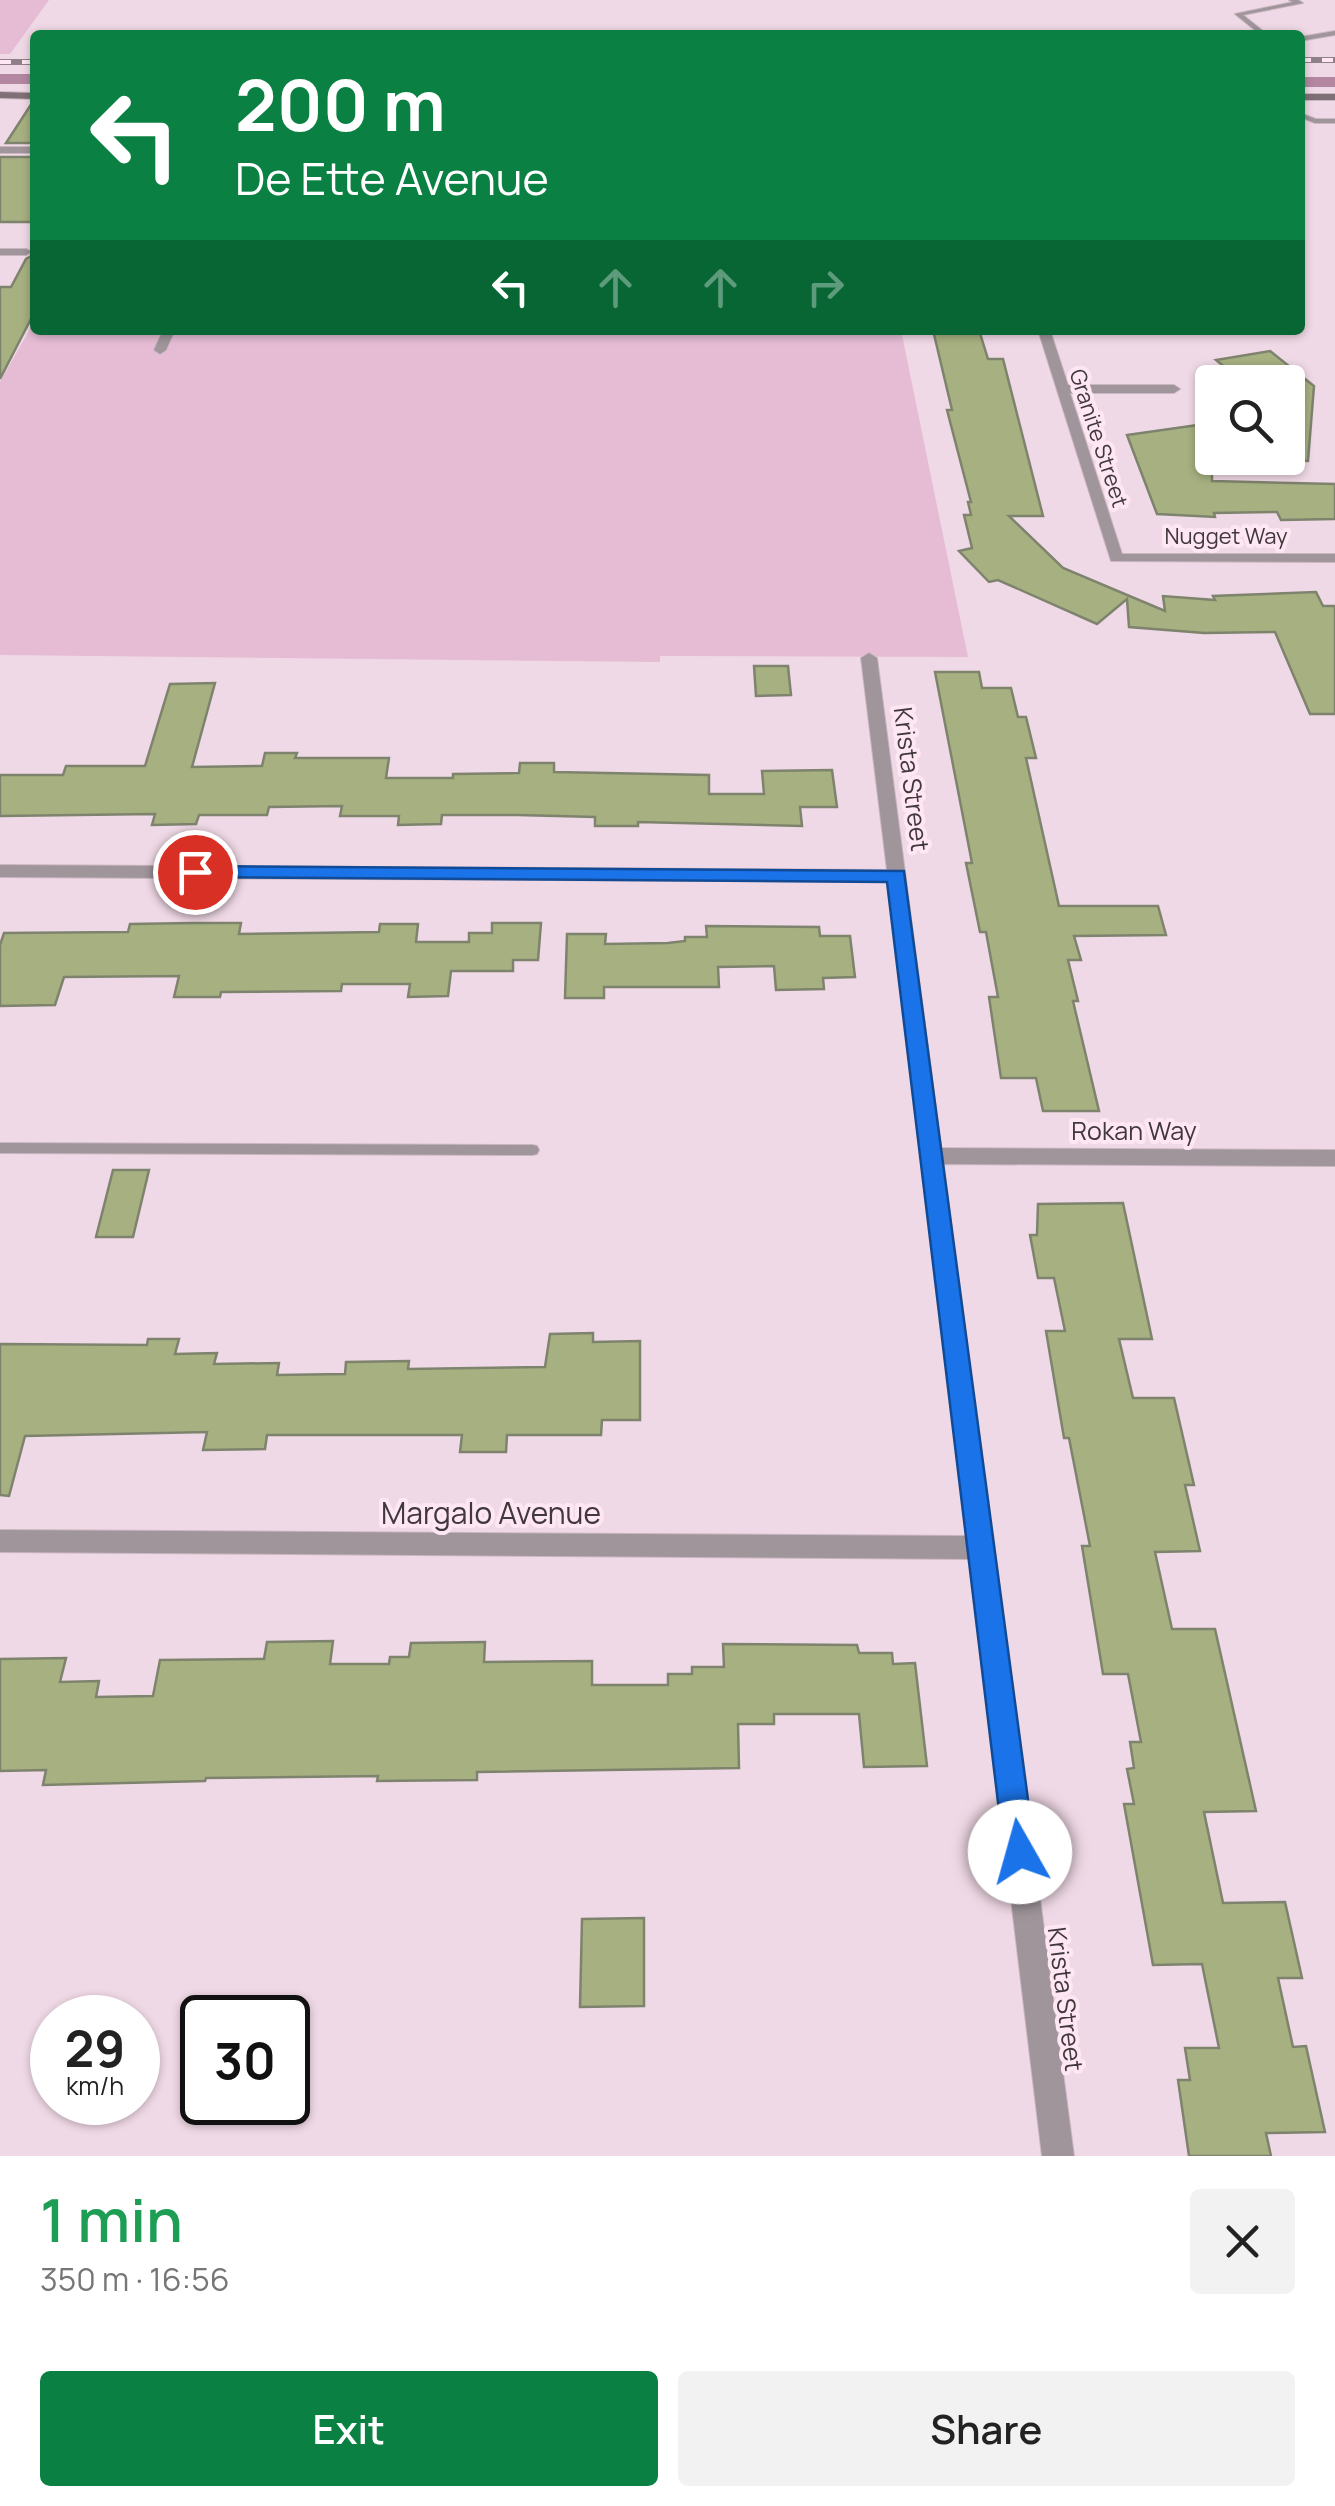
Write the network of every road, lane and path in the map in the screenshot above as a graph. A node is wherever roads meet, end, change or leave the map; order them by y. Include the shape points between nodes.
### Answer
1 (1292, 0) edge
2 (1259, 30) edge
3 (1335, 32) edge
4 (1305, 38) edge
5 (0, 96) edge
6 (30, 96) edge
7 (1305, 97) edge
8 (1335, 97) edge
9 (1305, 117) edge
10 (1335, 121) edge
11 (0, 150) edge
12 (30, 150) edge
13 (0, 252) edge
14 (26, 252) dead end
15 (168, 335) edge
16 (1046, 335) edge
17 (160, 350) dead end
18 (1063, 389) junction
19 (1174, 389) dead end
20 (1116, 558) joint
21 (1335, 558) edge
22 (869, 658) dead end
23 (0, 871) edge
24 (897, 876) junction
25 (0, 1148) edge
26 (532, 1150) dead end
27 (932, 1156) junction
28 (1335, 1158) edge
29 (0, 1541) edge
30 (981, 1548) junction
31 (1058, 2156) edge

1 - 2 lane via 1300,4 1238,14
3 - 4 lane
5 - 6 street
7 - 8 street
9 - 10 lane
11 - 12 street
13 - 14 street
15 - 17 street
16 - 18 street, Granite Street
18 - 19 street
18 - 20 street, Granite Street
20 - 21 street, Nugget Way
22 - 24 street, Krista Street
23 - 24 street
24 - 27 street, Krista Street
25 - 26 lane
27 - 28 street, Rokan Way
27 - 30 street, Krista Street
29 - 30 street, Margalo Avenue
30 - 31 street, Krista Street

